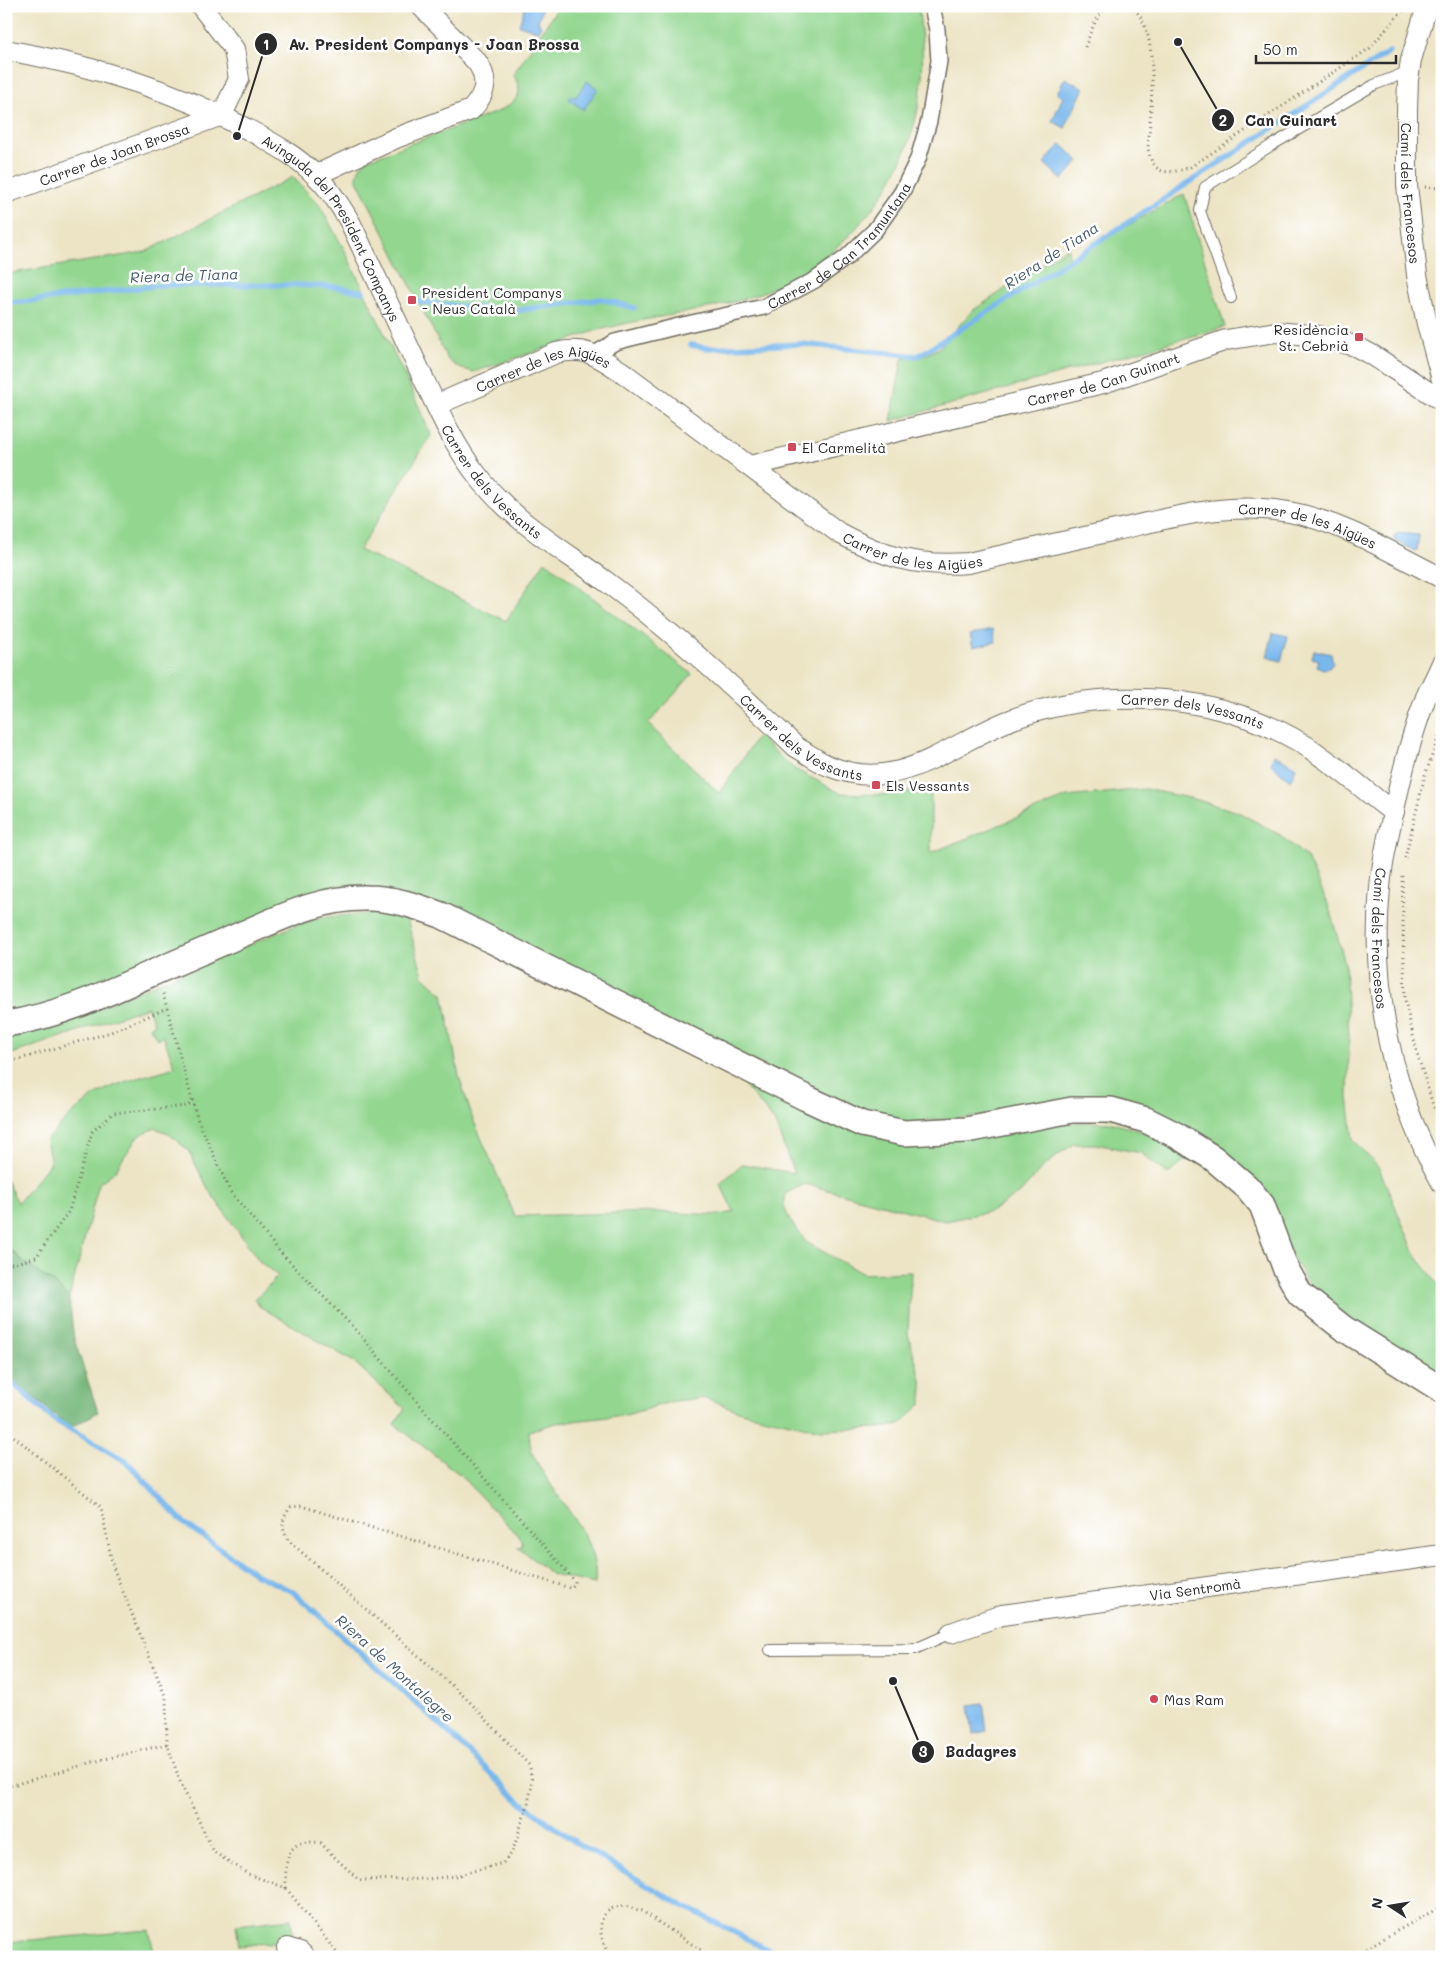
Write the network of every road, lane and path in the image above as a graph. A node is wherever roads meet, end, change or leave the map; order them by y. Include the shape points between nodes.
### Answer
1 (201, 6) edge
2 (421, 6) edge
3 (932, 6) edge
4 (1110, 6) edge
5 (1130, 6) edge
6 (1410, 6) edge
7 (1427, 6) edge
8 (1085, 47) dead end
9 (6, 50) edge
10 (1410, 71) junction
11 (222, 115) junction
12 (316, 175) junction
13 (6, 193) edge
14 (1231, 298) dead end
15 (595, 354) junction
16 (1442, 380) edge
17 (1442, 401) edge
18 (436, 405) junction
19 (750, 466) junction
20 (1442, 578) edge
21 (1442, 663) edge
22 (1442, 728) edge
23 (1394, 812) junction
24 (1404, 863) dead end
25 (1402, 872) dead end
26 (162, 990) dead end
27 (167, 1008) junction
28 (6, 1024) edge
29 (6, 1064) edge
30 (192, 1100) junction
31 (1442, 1124) edge
32 (1442, 1183) edge
33 (6, 1263) edge
34 (1442, 1390) edge
35 (6, 1430) edge
36 (1442, 1555) edge
37 (950, 1633) joint
38 (770, 1650) dead end
39 (167, 1744) junction
40 (6, 1786) edge
41 (286, 1888) junction
42 (1442, 1906) edge
43 (340, 1957) edge
44 (611, 1957) edge
45 (711, 1957) edge
46 (1354, 1957) edge

1 - 11 street via 234,49 239,79
2 - 12 street via 477,62 485,85 480,101 471,110 396,138
3 - 15 street, Carrer de Can Tramuntana via 939,61 929,121 918,159 902,192 875,230 847,257 815,280 764,307 615,342
4 - 8 path via 1095,22
5 - 6 path via 1141,16 1147,33 1153,75 1148,149 1154,167 1162,172 1172,172 1189,168 1370,48
7 - 10 street, Camí dels Francesos
9 - 11 street, Avinguda del President Companys via 106,73
10 - 14 lane via 1374,85 1205,187 1200,210
10 - 16 street, Camí dels Francesos via 1406,110 1407,185 1417,275
11 - 12 street, Avinguda del President Companys via 271,142
11 - 13 street, Carrer de Joan Brossa
12 - 18 street, Avinguda del President Companys via 336,198 350,222
15 - 18 street, Carrer de les Aigües via 578,350 556,353
15 - 19 street, Carrer de les Aigües
17 - 19 street, Carrer de Can Guinart via 1355,346 1306,334 1268,333 1220,342 1103,382
18 - 23 street, Carrer dels Vessants via 477,475 521,520 658,623 796,747 830,767 858,774 893,774 913,768 1010,720 1057,706 1125,698 1165,700 1198,704 1264,724 1320,755
19 - 20 street, Carrer de les Aigües via 839,533 894,558 921,563 968,563 1195,512 1238,507 1288,512 1319,520
21 - 23 street, Camí dels Francesos via 1426,696 1410,745
22 - 24 path via 1425,775
23 - 32 street, Camí dels Francesos via 1380,889 1378,956 1383,1019 1405,1099
25 - 31 path via 1406,1000 1417,1053
26 - 27 path
27 - 29 path via 111,1032
27 - 30 path
28 - 34 street via 55,1013 111,993 298,910 334,900 388,899 441,915 862,1124 904,1133 966,1130 1072,1110 1111,1110 1146,1120 1213,1158 1247,1187 1262,1205 1285,1266 1300,1294 1344,1328
30 - 33 path via 188,1106 114,1113 92,1132 69,1211 36,1257
30 - 41 path via 230,1191 280,1252 354,1328 575,1581 570,1588 301,1506 291,1507 283,1516 282,1528 288,1540 467,1699 530,1766 532,1786 512,1853 503,1863 455,1876 359,1880 333,1858 321,1842 311,1841 292,1847
35 - 39 path via 101,1507 113,1567 166,1698
36 - 37 street, Via Sentromà via 1002,1615
37 - 38 lane via 915,1649
39 - 40 path
39 - 41 path via 181,1784 214,1852 248,1874
41 - 43 path
42 - 46 path
44 - 45 path via 600,1937 607,1912 616,1906 642,1911

